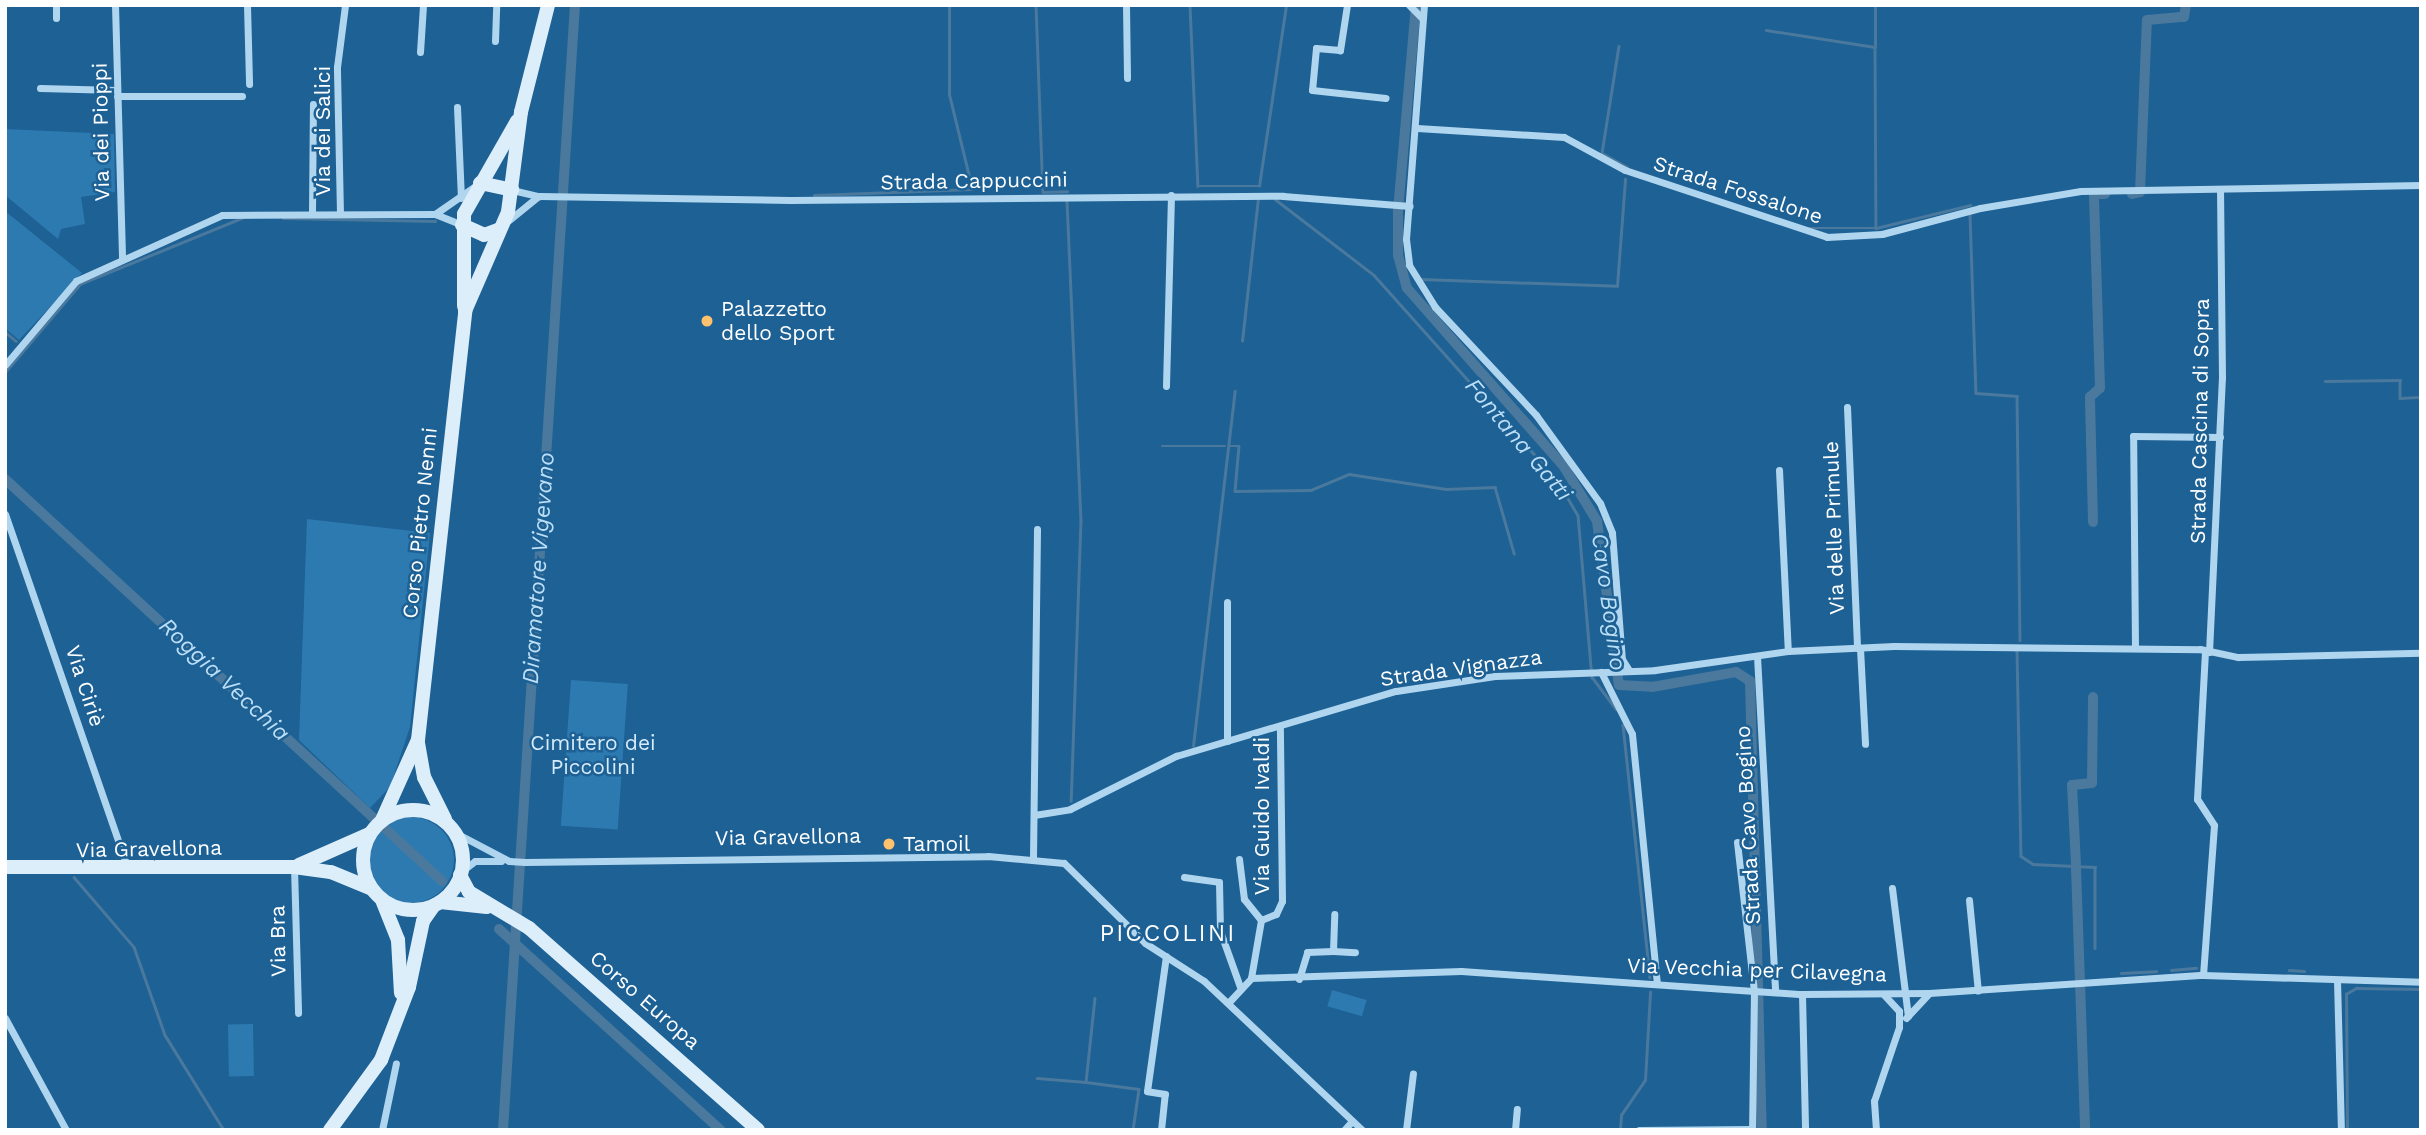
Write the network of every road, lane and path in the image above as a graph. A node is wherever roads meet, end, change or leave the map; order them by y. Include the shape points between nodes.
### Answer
1 (57, 5) edge
2 (115, 5) edge
3 (247, 5) edge
4 (345, 5) edge
5 (423, 5) edge
6 (496, 5) edge
7 (548, 5) edge
8 (1126, 5) edge
9 (1347, 5) edge
10 (1424, 5) edge
11 (1411, 7) edge
12 (57, 18) dead end
13 (1422, 18) junction
14 (495, 41) dead end
15 (421, 52) dead end
16 (1127, 78) dead end
17 (249, 84) dead end
18 (40, 88) dead end
19 (117, 93) junction
20 (242, 96) dead end
21 (1386, 98) dead end
22 (313, 104) dead end
23 (457, 107) dead end
24 (521, 112) junction
25 (1417, 128) junction
26 (480, 183) junction
27 (2421, 184) edge
28 (2220, 189) junction
29 (512, 190) junction
30 (1171, 195) junction
31 (539, 196) junction
32 (461, 198) junction
33 (1409, 206) junction
34 (312, 213) junction
35 (341, 214) junction
36 (435, 214) junction
37 (462, 225) junction
38 (498, 230) junction
39 (122, 258) junction
40 (465, 311) junction
41 (5, 365) edge
42 (1166, 386) dead end
43 (1847, 407) dead end
44 (2220, 437) junction
45 (1779, 470) dead end
46 (5, 514) edge
47 (1037, 530) dead end
48 (1227, 602) dead end
49 (1859, 648) junction
50 (2135, 648) junction
51 (1788, 651) junction
52 (2207, 652) junction
53 (2421, 653) edge
54 (1757, 656) junction
55 (1629, 670) junction
56 (1594, 672) junction
57 (1280, 726) junction
58 (418, 740) junction
59 (1227, 741) junction
60 (1865, 744) dead end
61 (1034, 815) junction
62 (376, 825) junction
63 (452, 829) junction
64 (1737, 842) dead end
65 (1033, 858) junction
66 (1239, 859) dead end
67 (509, 861) junction
68 (5, 867) edge
69 (294, 867) junction
70 (128, 871) junction
71 (461, 873) junction
72 (1184, 877) dead end
73 (1892, 888) dead end
74 (377, 894) junction
75 (1969, 900) dead end
76 (437, 904) junction
77 (499, 910) junction
78 (1334, 914) dead end
79 (1261, 920) junction
80 (1333, 951) junction
81 (1355, 952) dead end
82 (1166, 957) junction
83 (2203, 975) junction
84 (1251, 978) junction
85 (1300, 979) junction
86 (2337, 981) junction
87 (2421, 982) edge
88 (1657, 984) junction
89 (1240, 987) junction
90 (1978, 990) junction
91 (1755, 991) junction
92 (1774, 992) junction
93 (1929, 993) junction
94 (1802, 994) junction
95 (1882, 994) junction
96 (1901, 994) junction
97 (1229, 1002) junction
98 (400, 1009) junction
99 (298, 1013) dead end
100 (1908, 1016) junction
101 (5, 1018) edge
102 (1899, 1027) junction
103 (396, 1063) dead end
104 (1413, 1073) dead end
105 (1517, 1109) dead end
106 (1352, 1121) junction
107 (1752, 1129) edge
108 (66, 1130) edge
109 (330, 1130) edge
110 (382, 1130) edge
111 (758, 1130) edge
112 (1161, 1130) edge
113 (1344, 1130) edge
114 (1362, 1130) edge
115 (1406, 1130) edge
116 (1515, 1130) edge
117 (1639, 1130) edge
118 (1805, 1130) edge
119 (1876, 1130) edge
120 (2342, 1130) edge

1 - 12 street
2 - 19 street, Via dei Pioppi
3 - 17 street
4 - 35 street, Via dei Salici via 337,68
5 - 15 street
6 - 14 street
7 - 24 main road, Corso Pietro Nenni
8 - 16 street
9 - 21 street via 1340,50 1316,48 1312,90
10 - 13 street
11 - 13 street
13 - 25 street
18 - 19 street
19 - 20 street
19 - 39 street, Via dei Pioppi
22 - 34 street
23 - 32 street
24 - 26 main road, Corso Pietro Nenni
24 - 29 main road, Corso Pietro Nenni
25 - 28 street, Strada Fossalone via 1564,137 1625,170 1827,237 1882,234 2041,195
25 - 33 street
26 - 29 main road
26 - 32 street
26 - 37 main road, Corso Pietro Nenni
27 - 28 street, Strada Fossalone
28 - 44 street, Strada Cascina di Sopra
29 - 31 street, Strada Cappuccini
29 - 38 main road, Corso Pietro Nenni
30 - 31 street, Strada Cappuccini
30 - 33 street, Strada Cappuccini
30 - 42 street
31 - 38 street
32 - 36 street
33 - 55 street via 1406,239 1416,283 1536,415 1600,503 1612,533 1622,659
34 - 35 street
34 - 39 street via 222,215
35 - 36 street
36 - 37 street
37 - 38 main road via 484,236
37 - 40 main road, Corso Pietro Nenni
38 - 40 main road, Corso Pietro Nenni
39 - 41 street via 76,281
40 - 58 main road, Corso Pietro Nenni
43 - 49 street, Via delle Primule
44 - 50 street via 2133,436
44 - 52 street, Strada Cascina di Sopra
45 - 51 street
46 - 70 street, Via Ciriè
47 - 61 street
48 - 59 street via 1232,674 1225,685
49 - 50 street, Strada Vignazza
49 - 51 street, Strada Vignazza
49 - 60 street, Via delle Primule
50 - 52 street, Strada Vignazza
51 - 54 street, Strada Vignazza
52 - 53 street, Strada Vignazza via 2377,658
52 - 83 street, Strada Cascina di Sopra via 2197,799 2214,825
54 - 55 street, Strada Vignazza
54 - 92 street, Strada Cavo Bogino
55 - 56 street, Strada Vignazza
56 - 57 street, Strada Vignazza via 1396,691
56 - 88 street via 1632,734
57 - 59 street, Strada Vignazza
57 - 79 street, Via Guido Ivaldi via 1282,901 1276,914
58 - 62 main road, Corso Pietro Nenni
58 - 63 main road, Corso Pietro Nenni via 424,777
59 - 61 street, Strada Vignazza via 1176,756 1070,808
61 - 65 street
62 - 63 main road via 417,810
62 - 69 main road, Via Gravellona
62 - 74 main road via 363,868
63 - 67 street, Via Gravellona
63 - 71 main road
64 - 91 street via 1738,881 1747,887
65 - 67 street, Via Gravellona
65 - 82 street, Via Gravellona via 1083,875 1145,943
66 - 79 street via 1244,899
67 - 71 street via 475,861
68 - 70 main road, Via Gravellona
69 - 70 main road, Via Gravellona
69 - 74 main road, Via Gravellona via 331,872
69 - 99 street, Via Bra
71 - 76 main road
71 - 77 main road, Corso Europa via 469,891
72 - 89 street via 1219,882 1220,931
73 - 96 street
74 - 76 main road via 407,910
74 - 98 main road via 402,962
75 - 90 street
76 - 77 main road
76 - 98 main road via 422,921
77 - 111 main road, Corso Europa via 530,928
78 - 80 street
79 - 84 street, Via Guido Ivaldi
80 - 81 street
80 - 85 street via 1307,952
82 - 97 street, Via Gravellona
82 - 112 street via 1147,1091 1165,1094
83 - 86 street, Via Vecchia per Cilavegna
83 - 90 street, Via Vecchia per Cilavegna
84 - 85 street, Via Vecchia per Cilavegna
84 - 89 street
85 - 88 street, Via Vecchia per Cilavegna via 1461,971
86 - 87 street, Via Vecchia per Cilavegna
86 - 120 street
88 - 91 street, Via Vecchia per Cilavegna
89 - 97 street
90 - 93 street, Via Vecchia per Cilavegna
91 - 92 street, Via Vecchia per Cilavegna
91 - 107 street
92 - 94 street, Via Vecchia per Cilavegna
93 - 96 street, Via Vecchia per Cilavegna
93 - 100 street
94 - 95 street, Via Vecchia per Cilavegna
94 - 118 street
95 - 96 street, Via Vecchia per Cilavegna
95 - 102 street via 1899,1011
96 - 100 street
97 - 106 street, Via Gravellona
98 - 109 main road via 381,1060
100 - 102 street
101 - 108 street
102 - 119 street via 1874,1101
103 - 110 street
104 - 115 street
105 - 116 street
106 - 113 street
106 - 114 street, Via Gravellona
107 - 117 street

